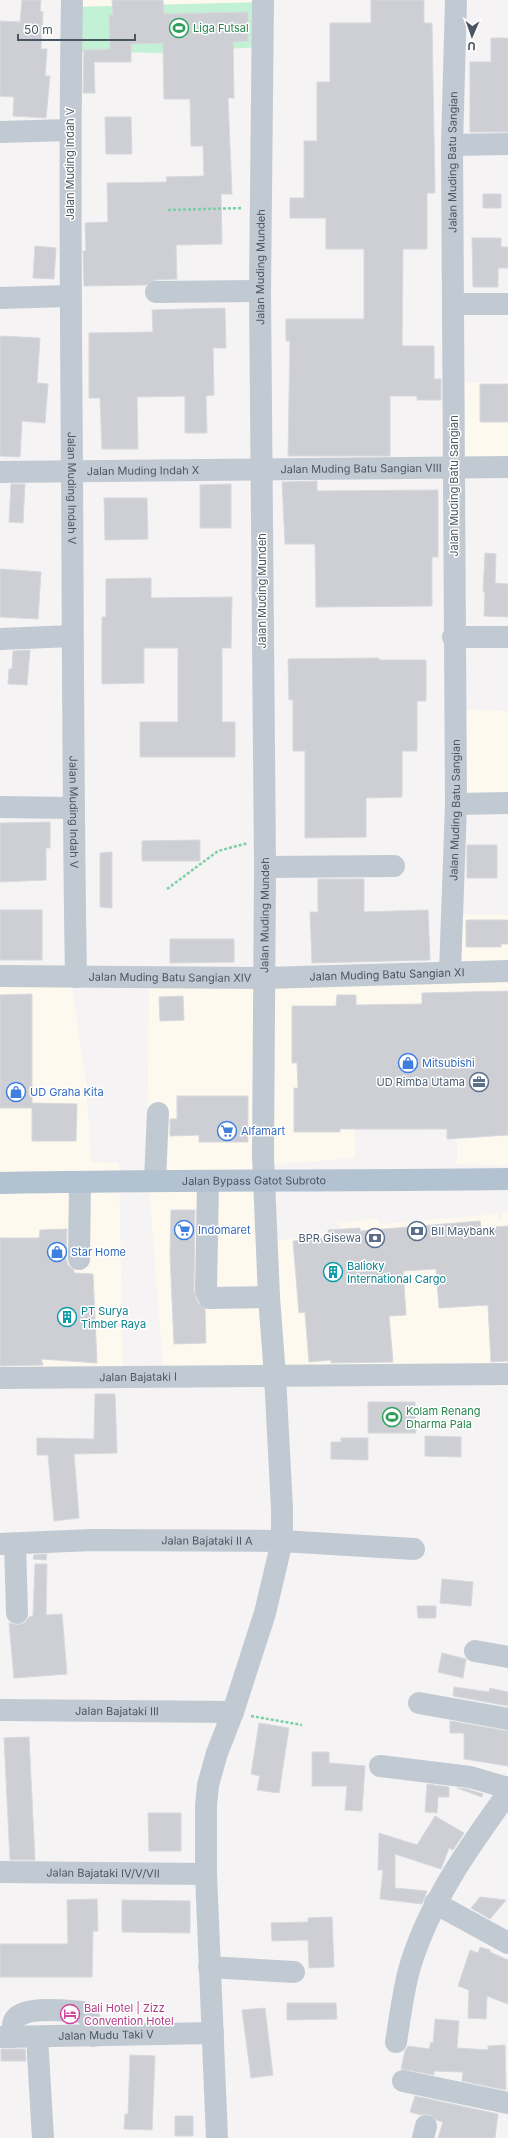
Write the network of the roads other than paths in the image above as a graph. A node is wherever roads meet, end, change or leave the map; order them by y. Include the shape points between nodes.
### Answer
1 (72, 0) edge
2 (263, 0) edge
3 (456, 0) edge
4 (69, 130) junction
5 (0, 132) edge
6 (508, 144) edge
7 (452, 145) junction
8 (260, 291) junction
9 (156, 292) dead end
10 (70, 296) junction
11 (0, 298) edge
12 (454, 304) junction
13 (508, 304) edge
14 (508, 467) edge
15 (454, 468) junction
16 (262, 470) junction
17 (0, 472) edge
18 (72, 473) junction
19 (72, 636) junction
20 (453, 637) junction
21 (508, 637) edge
22 (0, 639) edge
23 (508, 803) edge
24 (456, 804) junction
25 (0, 807) edge
26 (73, 808) junction
27 (394, 866) dead end
28 (265, 867) junction
29 (508, 971) edge
30 (450, 972) junction
31 (0, 976) edge
32 (76, 977) junction
33 (265, 978) junction
34 (158, 1113) dead end
35 (508, 1179) edge
36 (155, 1180) junction
37 (80, 1182) junction
38 (208, 1182) junction
39 (265, 1182) junction
40 (0, 1183) edge
41 (78, 1259) dead end
42 (269, 1297) junction
43 (508, 1374) edge
44 (275, 1376) junction
45 (0, 1378) edge
46 (282, 1541) junction
47 (7, 1544) edge
48 (414, 1549) dead end
49 (16, 1613) dead end
50 (475, 1651) dead end
51 (508, 1657) edge
52 (419, 1703) dead end
53 (0, 1710) edge
54 (233, 1712) junction
55 (508, 1719) edge
56 (380, 1766) dead end
57 (508, 1788) edge
58 (508, 1793) edge
59 (0, 1872) edge
60 (206, 1874) junction
61 (435, 1903) junction
62 (508, 1943) edge
63 (209, 1967) junction
64 (294, 1972) dead end
65 (213, 2033) junction
66 (37, 2036) junction
67 (93, 2036) junction
68 (6, 2037) edge
69 (396, 2042) dead end
70 (403, 2081) dead end
71 (508, 2103) edge
72 (43, 2138) edge
73 (217, 2138) edge

1 - 4 street, Jalan Muding Indah V
2 - 8 street, Jalan Muding Mundeh
3 - 7 street, Jalan Muding Batu Sangian
4 - 5 street
4 - 10 street, Jalan Muding Indah V
6 - 7 street
7 - 12 street, Jalan Muding Batu Sangian
8 - 9 street
8 - 16 street, Jalan Muding Mundeh
10 - 11 street
10 - 18 street, Jalan Muding Indah V
12 - 13 street
12 - 15 street, Jalan Muding Batu Sangian
14 - 15 street, Jalan Muding Batu Sangian VIII
15 - 16 street, Jalan Muding Batu Sangian VIII
15 - 20 street, Jalan Muding Batu Sangian
16 - 18 street, Jalan Muding Indah X
16 - 28 street, Jalan Muding Mundeh
17 - 18 street, Jalan Muding Indah X
18 - 19 street, Jalan Muding Indah V
19 - 22 street
19 - 26 street, Jalan Muding Indah V
20 - 21 street
20 - 24 street, Jalan Muding Batu Sangian
23 - 24 street
24 - 30 street, Jalan Muding Batu Sangian
25 - 26 street
26 - 32 street, Jalan Muding Indah V
27 - 28 street
28 - 33 street, Jalan Muding Mundeh
29 - 30 street, Jalan Muding Batu Sangian XI
30 - 33 street, Jalan Muding Batu Sangian XI
31 - 32 street, Jalan Muding Batu Sangian XIV
32 - 33 street, Jalan Muding Batu Sangian XIV
33 - 39 street, Jalan Muding Mundeh
34 - 36 street
35 - 39 main road, Jalan Bypass Gatot Subroto
36 - 37 main road, Jalan Bypass Gatot Subroto
36 - 38 main road, Jalan Bypass Gatot Subroto
37 - 40 main road, Jalan Bypass Gatot Subroto
37 - 41 street
38 - 39 main road, Jalan Bypass Gatot Subroto
38 - 42 street via 206,1291 209,1298
39 - 42 street, Jalan Muding Mundeh
42 - 44 street, Jalan Muding Mundeh
43 - 44 street, Jalan Bajataki I
44 - 45 street, Jalan Bajataki I
44 - 46 street, Jalan Muding Mundeh
46 - 47 street, Jalan Bajataki II A via 92,1540
46 - 48 street, Jalan Bajataki II A
46 - 54 street, Jalan Muding Mundeh via 265,1613
47 - 49 street
50 - 51 street
52 - 55 street
53 - 54 street, Jalan Bajataki III
54 - 60 street, Jalan Muding Mundeh via 208,1785
56 - 57 street via 470,1777
58 - 61 street via 482,1828
59 - 60 street, Jalan Bajataki IV/V/VII
60 - 63 street, Jalan Muding Mundeh
61 - 62 street
61 - 69 street via 410,1968
63 - 64 street
63 - 65 street, Jalan Muding Mundeh
65 - 67 street, Jalan Mudu Taki V
65 - 73 street, Jalan Muding Mundeh
66 - 67 street, Jalan Mudu Taki V
66 - 68 street, Jalan Mudu Taki V
66 - 72 street
67 - 68 street via 91,2021 87,2014 35,2010 21,2013
70 - 71 street

